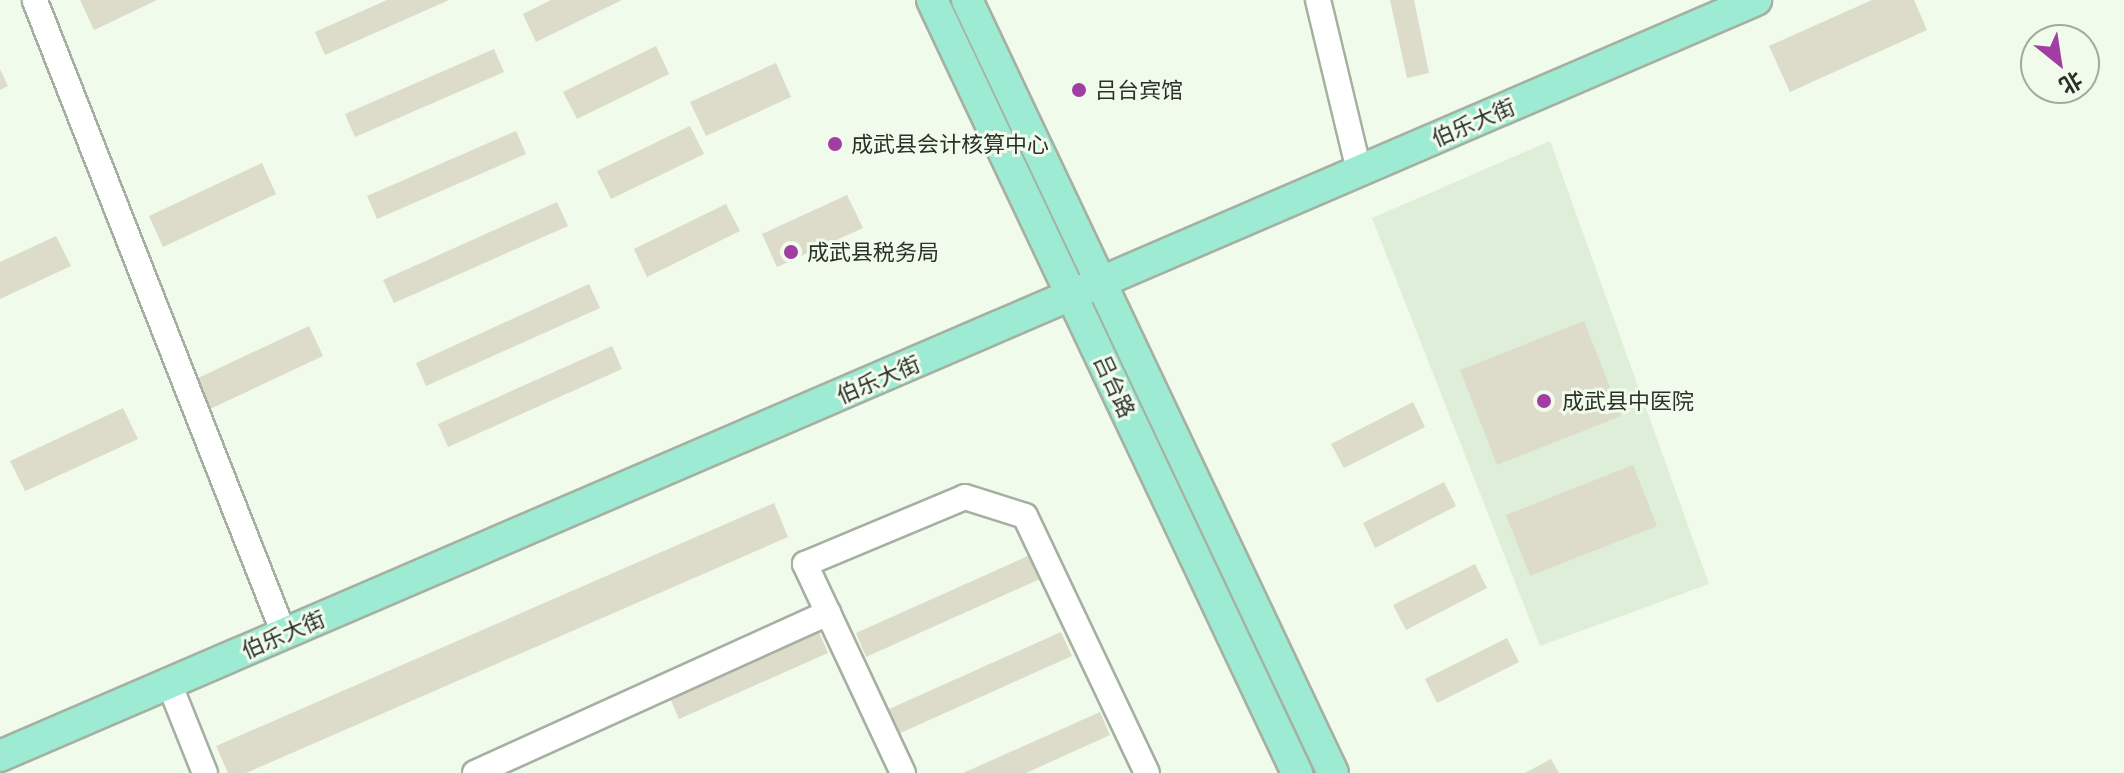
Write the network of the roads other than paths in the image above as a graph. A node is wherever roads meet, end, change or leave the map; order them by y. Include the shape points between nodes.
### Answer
1 (932, 0) edge
2 (967, 0) edge
3 (1318, 0) edge
4 (1756, 0) edge
5 (35, 1) edge
6 (1359, 171) junction
7 (1101, 283) junction
8 (1072, 296) junction
9 (828, 613) junction
10 (284, 634) junction
11 (169, 683) junction
12 (0, 756) edge
13 (205, 773) edge
14 (475, 773) edge
15 (903, 773) edge
16 (1147, 773) edge
17 (1297, 773) edge
18 (1333, 773) edge

1 - 8 main road, 吕台路
2 - 7 main road, 吕台路
3 - 6 street
4 - 6 main road, 伯乐大街
5 - 10 street
6 - 7 main road, 伯乐大街
7 - 8 main road, 伯乐大街
7 - 18 main road, 吕台路
8 - 10 main road, 伯乐大街
8 - 17 main road, 吕台路
9 - 14 street
9 - 15 street
9 - 16 street via 805,564 965,497 1025,516
10 - 11 main road, 伯乐大街
11 - 12 main road, 伯乐大街
11 - 13 street

